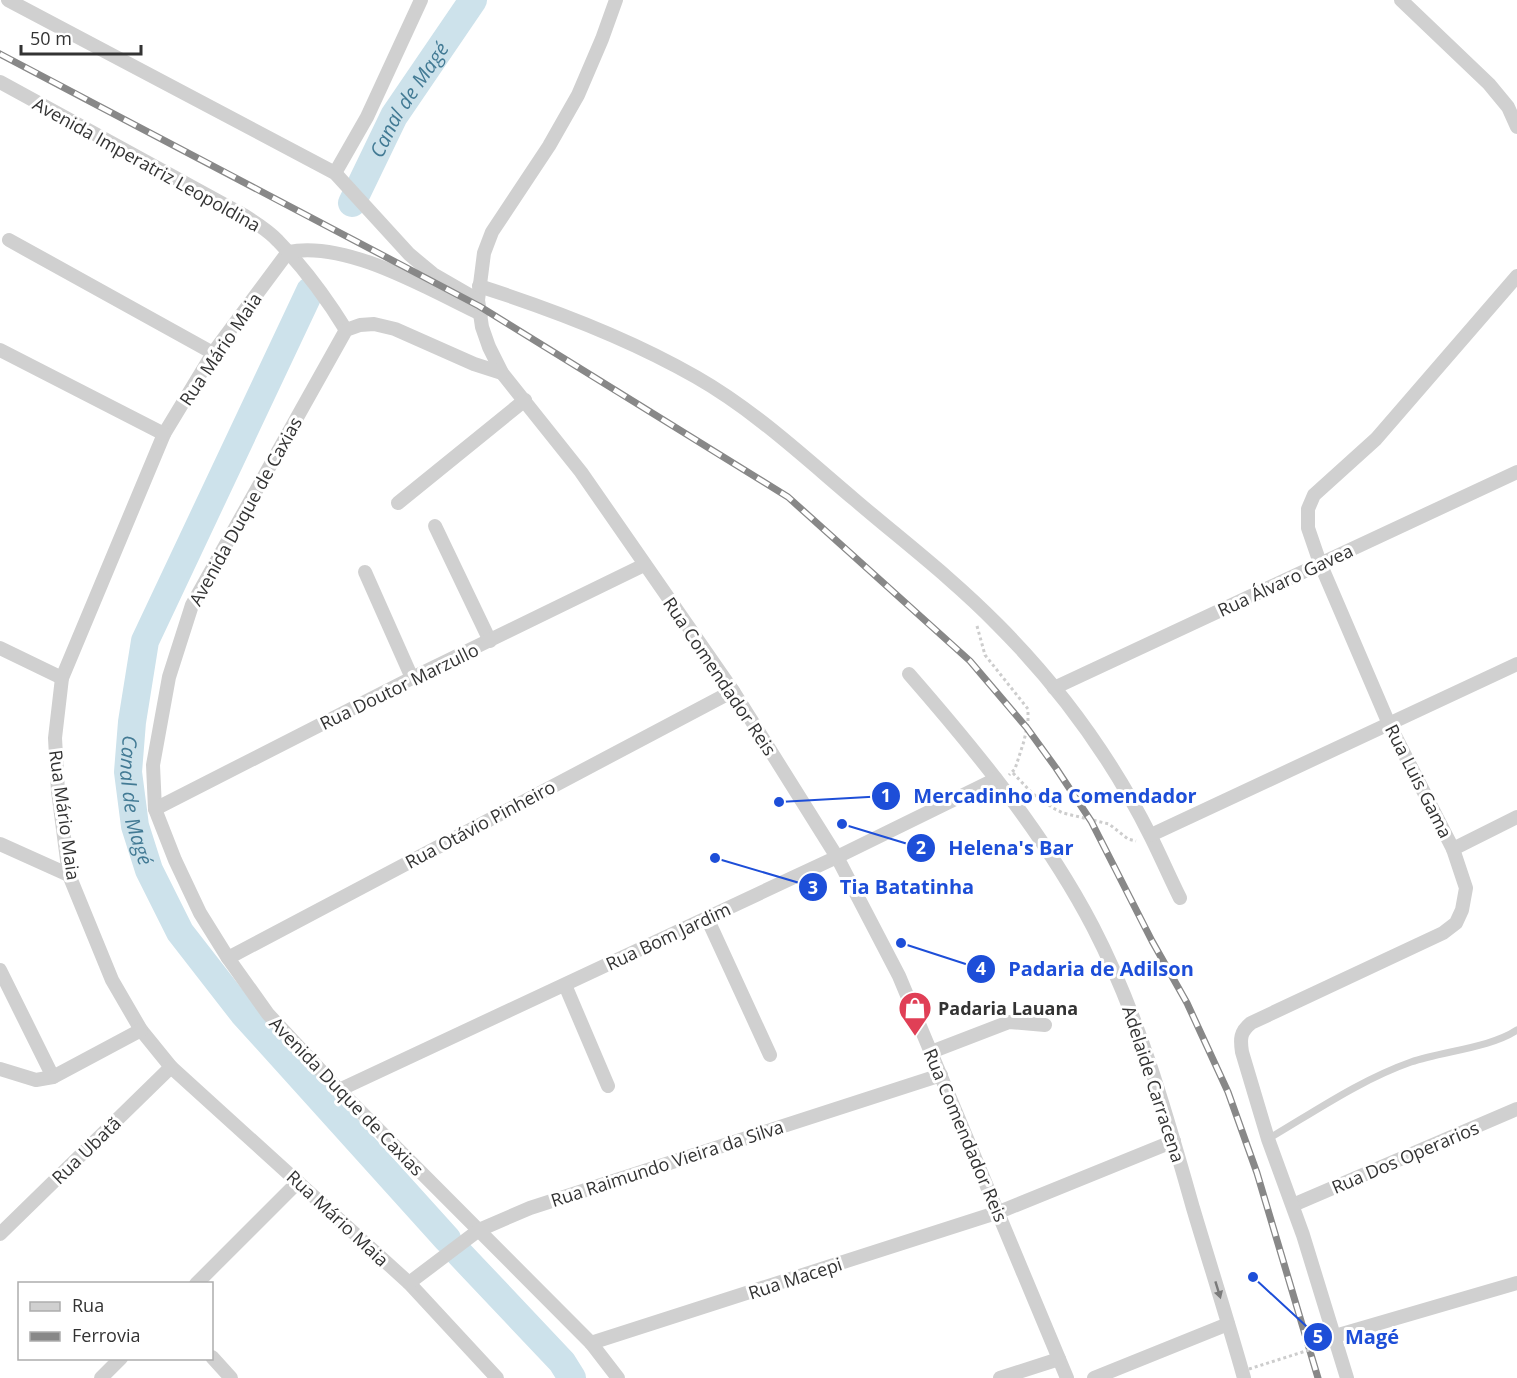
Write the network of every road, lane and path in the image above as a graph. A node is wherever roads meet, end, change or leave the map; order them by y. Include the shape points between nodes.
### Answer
1 (8, 0) edge
2 (422, 0) edge
3 (616, 0) edge
4 (1401, 0) edge
5 (0, 82) edge
6 (1517, 127) edge
7 (335, 173) junction
8 (9, 240) dead end
9 (288, 252) junction
10 (1517, 276) edge
11 (478, 293) junction
12 (481, 314) junction
13 (346, 330) junction
14 (0, 350) edge
15 (213, 353) junction
16 (502, 373) junction
17 (525, 400) junction
18 (164, 434) junction
19 (1517, 472) edge
20 (398, 502) dead end
21 (435, 526) dead end
22 (1320, 563) junction
23 (644, 565) junction
24 (365, 572) dead end
25 (973, 602) junction
26 (490, 641) junction
27 (0, 648) edge
28 (1517, 664) edge
29 (909, 674) dead end
30 (62, 678) junction
31 (412, 678) junction
32 (1054, 688) junction
33 (733, 691) junction
34 (1389, 724) junction
35 (1013, 773) junction
36 (996, 779) junction
37 (155, 809) junction
38 (1517, 817) edge
39 (1151, 836) junction
40 (0, 844) edge
41 (1453, 849) junction
42 (837, 857) junction
43 (69, 875) junction
44 (1179, 898) dead end
45 (707, 918) junction
46 (228, 958) junction
47 (0, 970) edge
48 (565, 985) junction
49 (1045, 1025) dead end
50 (141, 1030) junction
51 (1517, 1030) edge
52 (931, 1052) junction
53 (770, 1054) dead end
54 (171, 1067) junction
55 (0, 1069) edge
56 (940, 1075) junction
57 (53, 1077) junction
58 (608, 1086) dead end
59 (339, 1090) junction
60 (1517, 1109) edge
61 (1268, 1140) junction
62 (1174, 1141) junction
63 (298, 1182) junction
64 (1293, 1205) junction
65 (999, 1212) junction
66 (479, 1230) junction
67 (0, 1234) edge
68 (198, 1282) edge
69 (409, 1283) junction
70 (1517, 1283) edge
71 (1228, 1324) junction
72 (1332, 1340) junction
73 (591, 1343) junction
74 (213, 1359) edge
75 (1059, 1359) junction
76 (120, 1360) edge
77 (1246, 1373) edge
78 (101, 1378) edge
79 (231, 1378) edge
80 (498, 1378) edge
81 (618, 1378) edge
82 (1000, 1378) edge
83 (1067, 1378) edge
84 (1094, 1378) edge
85 (1347, 1378) edge

1 - 7 street
2 - 7 street via 367,117
3 - 11 street, Rua Comendador Reis via 578,95 492,232 484,253
4 - 6 street via 1489,84 1508,107
5 - 9 street, Avenida Imperatriz Leopoldina via 245,216
7 - 11 street via 390,235 433,274
8 - 15 street
9 - 12 street via 304,249 359,259
9 - 13 street, Avenida Imperatriz Leopoldina
9 - 15 street, Rua Mário Maia
10 - 22 street, Rua Luis Gama via 1376,439 1314,495 1308,509 1308,528
11 - 12 street, Rua Comendador Reis
11 - 25 street via 534,304 697,377 765,424
12 - 16 street, Rua Comendador Reis via 489,347
13 - 16 street via 374,324 395,329
13 - 37 street, Avenida Duque de Caxias via 192,605 169,677 153,765
14 - 18 street
15 - 18 street, Rua Mário Maia
16 - 17 street, Rua Comendador Reis
17 - 20 street
17 - 23 street, Rua Comendador Reis via 581,472
18 - 30 street, Rua Mário Maia
19 - 22 street, Rua Álvaro Gavea
21 - 26 street
22 - 32 street, Rua Álvaro Gavea
22 - 34 street, Rua Luis Gama
23 - 26 street, Rua Doutor Marzullo
23 - 33 street, Rua Comendador Reis
24 - 31 street
25 - 32 street
25 - 35 path via 971,612 985,655 1028,709 1024,741
26 - 31 street, Rua Doutor Marzullo
27 - 30 street
28 - 34 street
29 - 36 street, Adelaide Carracena
30 - 43 street, Rua Mário Maia via 55,738
31 - 37 street, Rua Doutor Marzullo
32 - 39 street via 1106,760
33 - 42 street, Rua Comendador Reis
33 - 46 street, Rua Otávio Pinheiro
34 - 39 street
34 - 41 street, Rua Luis Gama
35 - 36 path
35 - 39 path via 1033,794 1063,813 1109,824 1132,841
36 - 42 street, Rua Bom Jardim
36 - 62 street, Adelaide Carracena via 1059,869 1106,953 1151,1068
37 - 46 street, Avenida Duque de Caxias via 200,913
38 - 41 street
39 - 44 street
40 - 43 street
41 - 61 street, Rua Luis Gama via 1466,888 1456,923 1443,933 1242,1030 1242,1053
42 - 45 street, Rua Bom Jardim
42 - 52 street, Rua Comendador Reis via 899,976
43 - 50 street, Rua Mário Maia via 112,980
45 - 48 street, Rua Bom Jardim
45 - 53 street
46 - 59 street, Avenida Duque de Caxias via 268,1014
47 - 57 street
48 - 58 street
48 - 59 street, Rua Bom Jardim
49 - 52 street via 1009,1022
50 - 54 street, Rua Mário Maia
50 - 57 street
51 - 61 lane via 1490,1042 1410,1062 1361,1084
52 - 56 street, Rua Comendador Reis
54 - 63 street, Rua Mário Maia
54 - 67 street, Rua Ubatã
55 - 57 street via 36,1080
56 - 65 street, Rua Comendador Reis
56 - 66 street, Rua Raimundo Vieira da Silva via 575,1192
59 - 66 street, Avenida Duque de Caxias
60 - 64 street, Rua Dos Operarios
61 - 64 street, Rua Luis Gama
62 - 65 street, Rua Macepi
62 -> 71 street, Adelaide Carracena
63 - 68 street
63 - 69 street, Rua Mário Maia
64 - 72 street, Rua Luis Gama
65 - 73 street, Rua Macepi
65 - 75 street, Rua Comendador Reis
66 - 69 street, Rua Raimundo Vieira da Silva
66 - 73 street, Avenida Duque de Caxias
69 - 80 street, Rua Mário Maia
70 - 72 street
71 - 77 street, Adelaide Carracena
71 - 84 street
72 - 77 path, bridge
72 - 85 street, Rua Luis Gama
73 - 81 street, Avenida Duque de Caxias
74 - 79 street
75 - 82 street
75 - 83 street, Rua Comendador Reis
76 - 78 street

